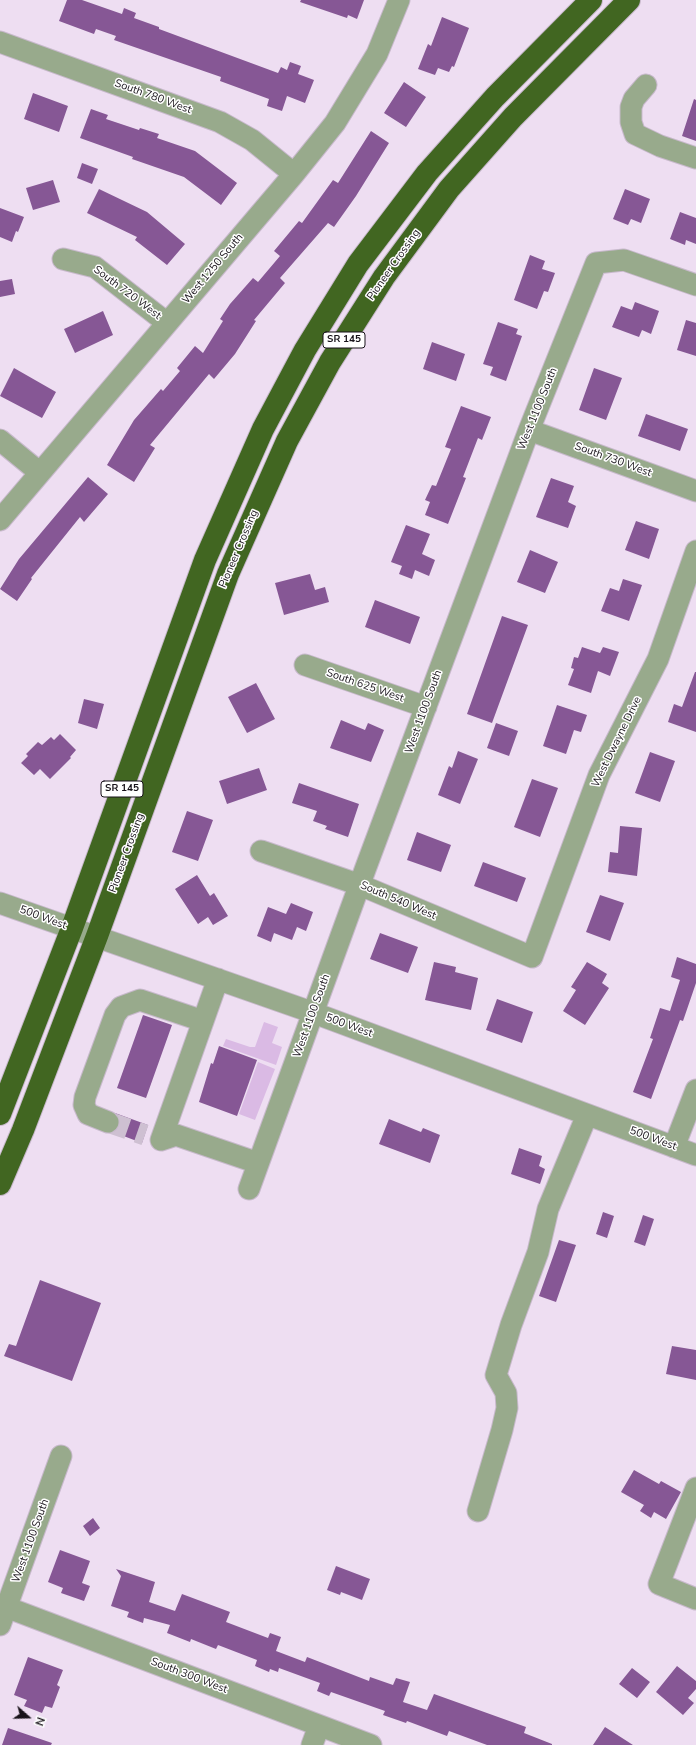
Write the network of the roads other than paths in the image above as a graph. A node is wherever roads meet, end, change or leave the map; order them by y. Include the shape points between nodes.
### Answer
1 (399, 0) edge
2 (591, 0) edge
3 (628, 0) edge
4 (0, 42) edge
5 (646, 85) dead end
6 (696, 158) edge
7 (294, 174) junction
8 (63, 259) dead end
9 (696, 285) edge
10 (167, 323) junction
11 (530, 430) junction
12 (0, 440) edge
13 (39, 472) junction
14 (696, 491) edge
15 (0, 520) edge
16 (696, 551) edge
17 (305, 665) dead end
18 (426, 707) junction
19 (261, 850) dead end
20 (360, 884) junction
21 (0, 903) edge
22 (72, 928) junction
23 (97, 936) junction
24 (532, 957) joint
25 (218, 979) junction
26 (314, 1013) junction
27 (203, 1021) junction
28 (696, 1090) edge
29 (0, 1114) edge
30 (587, 1115) junction
31 (108, 1122) tunnel mouth
32 (674, 1147) junction
33 (696, 1155) edge
34 (258, 1163) junction
35 (0, 1184) edge
36 (249, 1189) dead end
37 (61, 1456) dead end
38 (696, 1488) edge
39 (478, 1511) dead end
40 (696, 1599) edge
41 (3, 1616) edge
42 (316, 1735) edge
43 (371, 1745) edge

1 - 7 street, West 1250 South via 373,60 335,123
2 - 22 highway, SR 145 via 495,97 426,173 358,264 305,350 263,429 205,560
3 - 23 highway, Pioneer Crossing / SR 145 via 513,117 449,189 384,277 330,362 287,441 228,574
4 - 7 street, South 780 West via 220,122 252,140
5 - 6 street via 634,98 631,107 631,122 635,134 660,146
7 - 10 street, West 1250 South
8 - 10 street, South 720 West via 95,267
9 - 11 street, West 1100 South via 624,260 596,263
10 - 13 street, West 1250 South
11 - 14 street, South 730 West
11 - 18 street, West 1100 South
12 - 13 street
13 - 15 street, West 1250 South
16 - 24 street, West Dwayne Drive via 658,659 599,775
17 - 18 street, South 625 West
18 - 20 street, West 1100 South
19 - 20 street, South 540 West
20 - 24 street, South 540 West
20 - 26 street, West 1100 South
21 - 22 street, 500 West
22 - 23 street, 500 West
22 - 29 highway, SR 145
23 - 25 street, 500 West
23 - 35 highway, Pioneer Crossing / SR 145
25 - 26 street, 500 West
25 - 27 street
26 - 30 street, 500 West
26 - 34 street, West 1100 South
27 - 31 street via 140,1000 121,1007 115,1015 84,1104 88,1114
27 - 34 street via 153,1137 176,1135
28 - 32 street
30 - 32 street, 500 West
30 - 39 street via 548,1209 538,1252 496,1375 506,1393 507,1408
32 - 33 street, 500 West
34 - 36 street, West 1100 South
37 - 41 street, West 1100 South
38 - 40 street via 659,1584
41 - 42 street, South 300 West
42 - 43 street, South 300 West

